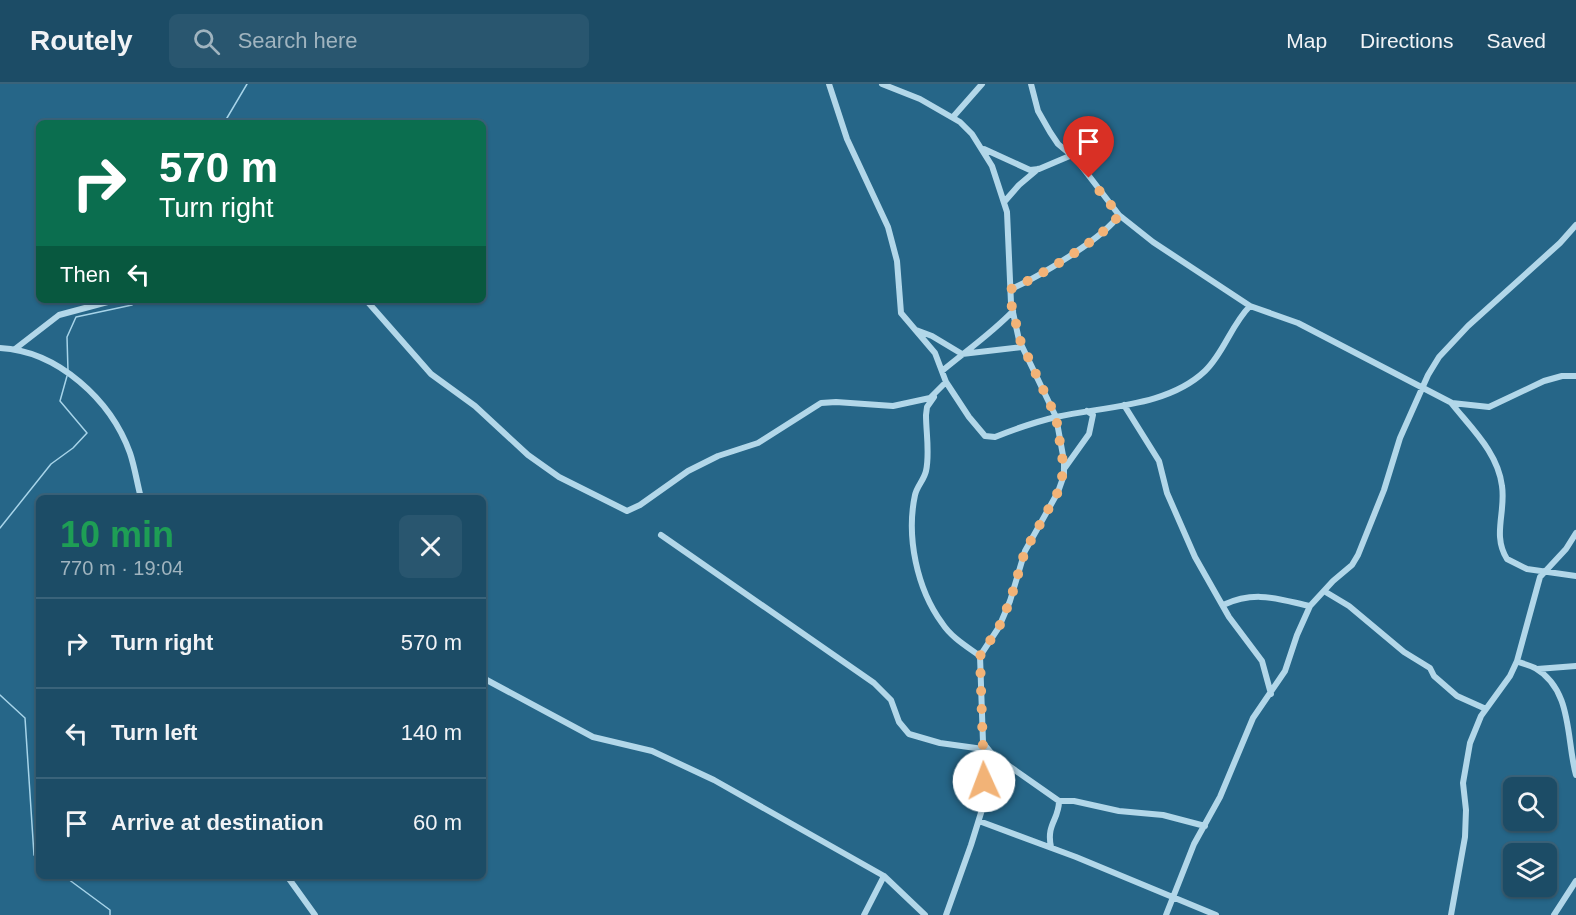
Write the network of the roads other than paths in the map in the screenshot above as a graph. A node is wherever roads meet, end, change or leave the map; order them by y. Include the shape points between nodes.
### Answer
1 (829, 84) edge
2 (882, 84) edge
3 (982, 84) edge
4 (1031, 84) edge
5 (953, 117) junction
6 (982, 148) junction
7 (1072, 155) junction
8 (1039, 169) junction
9 (1005, 201) junction
10 (1119, 215) junction
11 (1576, 225) edge
12 (1011, 289) junction
13 (105, 303) edge
14 (369, 303) edge
15 (1250, 306) junction
16 (1013, 311) junction
17 (913, 329) junction
18 (1022, 347) junction
19 (0, 348) edge
20 (15, 349) junction
21 (962, 354) junction
22 (942, 371) junction
23 (1576, 376) edge
24 (946, 382) junction
25 (1422, 388) junction
26 (936, 394) junction
27 (1452, 403) junction
28 (1124, 405) junction
29 (1087, 411) junction
30 (1056, 417) junction
31 (1064, 469) junction
32 (140, 495) edge
33 (1576, 533) edge
34 (661, 535) dead end
35 (1544, 572) junction
36 (1576, 576) edge
37 (1324, 591) junction
38 (1222, 605) junction
39 (1311, 606) junction
40 (980, 656) junction
41 (1517, 661) junction
42 (1576, 666) edge
43 (1536, 669) junction
44 (486, 680) edge
45 (1271, 694) junction
46 (1486, 709) junction
47 (983, 746) junction
48 (1576, 775) edge
49 (1059, 801) junction
50 (978, 821) junction
51 (1206, 826) junction
52 (1051, 847) junction
53 (884, 876) junction
54 (289, 879) edge
55 (1576, 881) edge
56 (1173, 897) junction
57 (315, 915) edge
58 (864, 915) edge
59 (925, 915) edge
60 (946, 915) edge
61 (1166, 915) edge
62 (1216, 915) edge
63 (1451, 915) edge
64 (1554, 915) edge

1 - 17 street via 842,128 888,227 897,261 900,308
2 - 5 street
3 - 5 street
4 - 7 street via 1042,120 1058,144
5 - 6 street
6 - 8 street via 1029,170
6 - 9 street
7 - 8 street
7 - 10 street
8 - 9 street
9 - 12 street
10 - 12 street via 1099,236
10 - 15 street
11 - 25 street via 1447,348
12 - 16 street
13 - 20 street via 59,315
14 - 26 street via 431,374 475,406 528,454 559,477 627,511 688,471 758,443 821,404 893,406
15 - 25 street via 1298,323
15 - 28 street via 1204,372 1173,390
16 - 18 street
16 - 21 street
17 - 21 street
17 - 22 street via 935,353
18 - 21 street
18 - 30 street
19 - 20 street
20 - 32 street via 68,373 94,395 130,453
21 - 22 street
22 - 24 street
23 - 27 street via 1545,381 1489,407
24 - 26 street
24 - 30 street via 985,436 995,437
25 - 27 street
25 - 37 street via 1358,555
26 - 40 street via 927,410 926,469 914,497 917,566 942,624
27 - 35 street via 1480,437 1499,472 1504,501 1499,533 1505,556 1521,568
28 - 29 street
28 - 38 street via 1159,461 1183,533
29 - 30 street
29 - 31 street via 1093,415 1092,428
30 - 31 street
31 - 40 street via 1058,492 1025,551 999,627
33 - 35 street
34 - 47 street via 874,683 891,700 896,718 906,732 940,743
35 - 36 street
35 - 41 street
37 - 39 street
37 - 46 street via 1430,668 1457,696
38 - 39 street via 1255,596
38 - 45 street via 1258,655
39 - 45 street via 1285,671
40 - 47 street
41 - 43 street
41 - 46 street
42 - 43 street
43 - 48 street via 1552,684 1563,704
44 - 53 street via 592,737 652,751 714,780
45 - 51 street via 1253,718
46 - 63 street via 1468,751 1463,783 1465,837
47 - 49 street
47 - 50 street via 985,795
49 - 51 street via 1163,815
49 - 52 street via 1049,829
50 - 52 street
50 - 60 street
51 - 56 street via 1194,844
52 - 56 street
53 - 58 street
53 - 59 street
54 - 57 street
55 - 64 street
56 - 61 street
56 - 62 street

